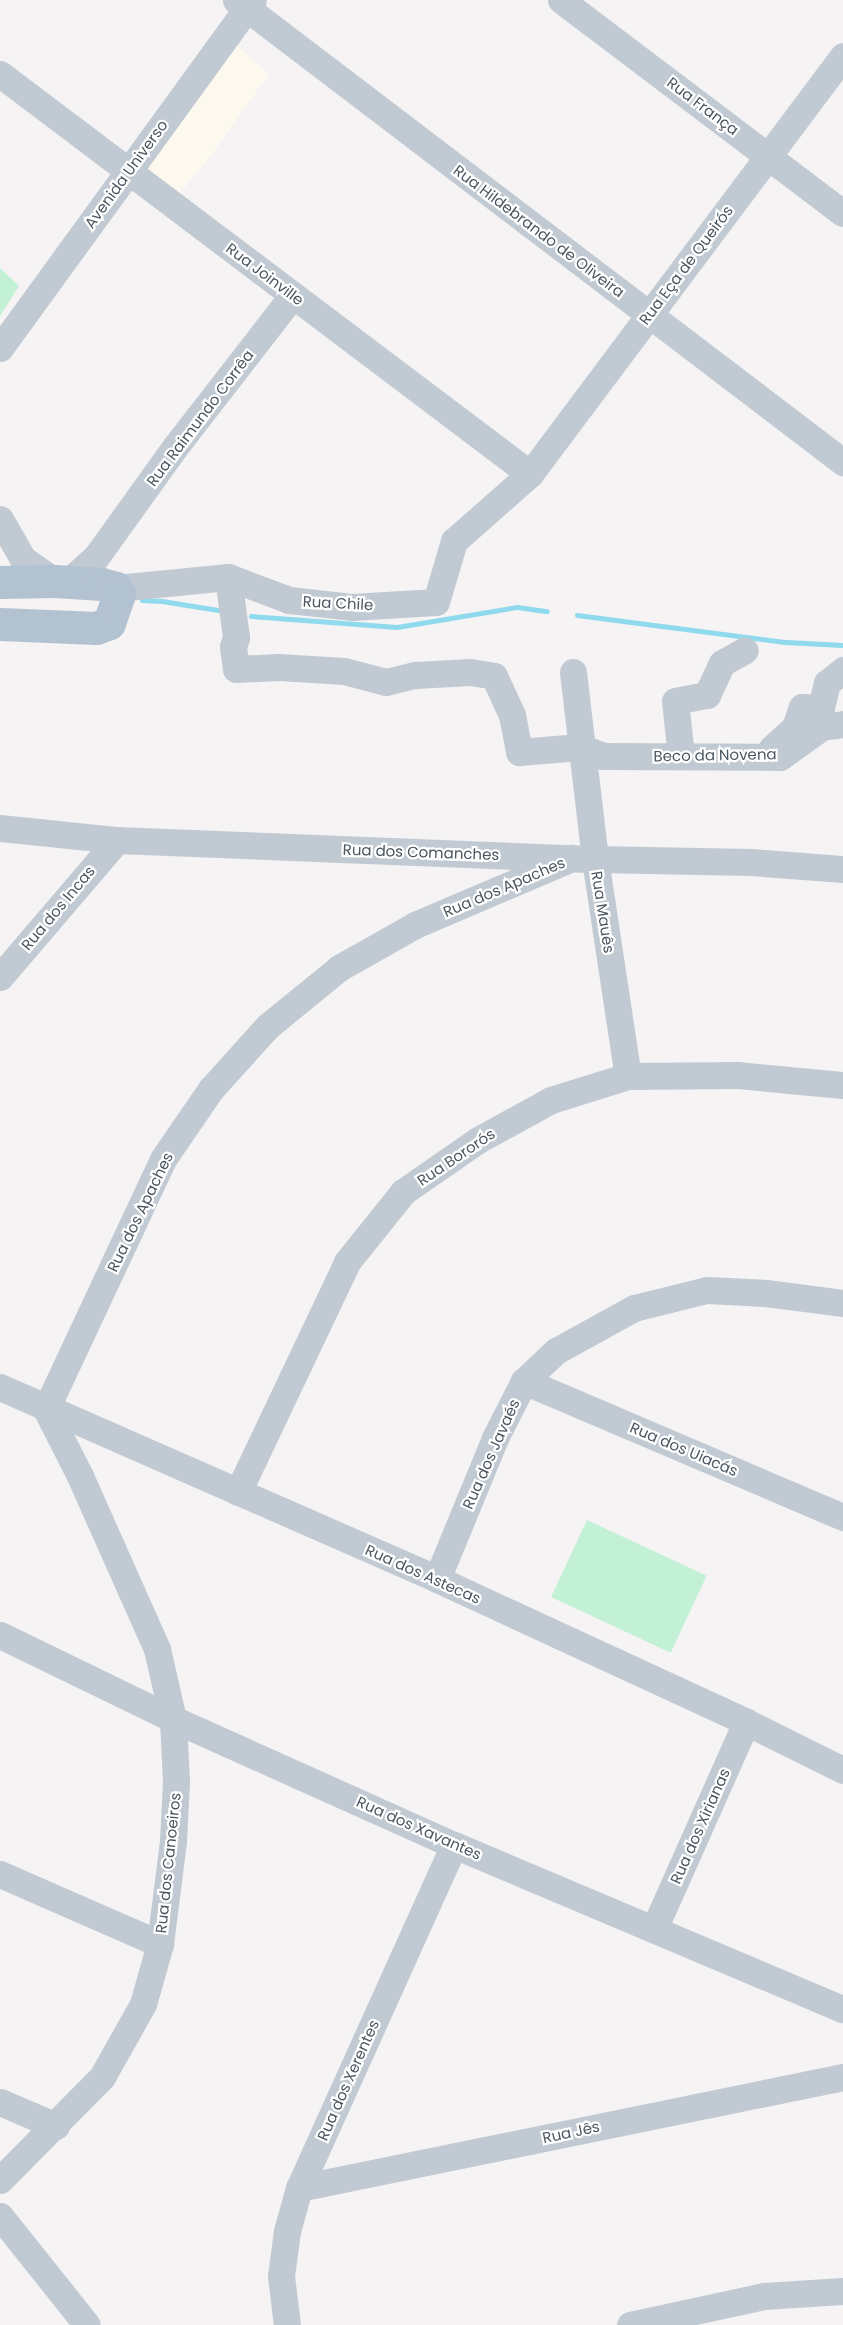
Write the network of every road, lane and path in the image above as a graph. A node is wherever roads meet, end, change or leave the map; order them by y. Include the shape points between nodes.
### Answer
1 (561, 0) edge
2 (245, 3) edge
3 (843, 56) edge
4 (0, 74) edge
5 (769, 155) junction
6 (128, 172) junction
7 (843, 213) edge
8 (293, 295) junction
9 (649, 315) junction
10 (0, 348) edge
11 (843, 462) edge
12 (530, 474) junction
13 (0, 519) edge
14 (108, 542) junction
15 (228, 577) junction
16 (0, 582) edge
17 (61, 582) junction
18 (109, 586) junction
19 (0, 624) edge
20 (0, 631) edge
21 (745, 650) dead end
22 (843, 670) edge
23 (573, 672) dead end
24 (843, 724) edge
25 (580, 747) junction
26 (681, 756) junction
27 (762, 756) junction
28 (0, 828) edge
29 (117, 840) junction
30 (584, 858) junction
31 (843, 869) edge
32 (0, 977) edge
33 (628, 1076) junction
34 (843, 1085) edge
35 (843, 1303) edge
36 (524, 1380) junction
37 (0, 1387) edge
38 (46, 1409) junction
39 (238, 1492) junction
40 (843, 1517) edge
41 (437, 1579) junction
42 (0, 1635) edge
43 (173, 1719) junction
44 (746, 1722) junction
45 (843, 1770) edge
46 (454, 1845) junction
47 (0, 1875) edge
48 (654, 1929) junction
49 (160, 1944) junction
50 (843, 2009) edge
51 (843, 2077) edge
52 (0, 2102) edge
53 (56, 2126) junction
54 (0, 2180) edge
55 (299, 2188) junction
56 (0, 2216) edge
57 (843, 2291) edge
58 (87, 2325) edge
59 (287, 2325) edge
60 (630, 2325) edge

1 - 5 street, Rua França
2 - 6 street, Avenida Universo
2 - 9 street, Rua Hildebrando de Oliveira
3 - 5 street, Rua Eça de Queirós
4 - 6 street, Rua Joinville
5 - 7 street, Rua França
5 - 9 street, Rua Eça de Queirós
6 - 8 street, Rua Joinville
6 - 10 street, Avenida Universo
8 - 12 street, Rua Joinville
8 - 14 street, Rua Raimundo Corrêa via 175,447
9 - 11 street, Rua Hildebrando de Oliveira
9 - 12 street, Rua Eça de Queirós
12 - 15 street, Rua Chile via 454,541 436,602 352,607 289,600
13 - 17 street via 23,559
14 - 17 street, Rua Raimundo Corrêa via 96,557
14 - 18 street, Rua Raimundo Corrêa
15 - 18 street, Rua Chile
15 - 25 street via 236,669 344,671 386,682 415,675 470,672 494,676 512,716 519,752
16 - 17 main road
17 - 18 main road
18 - 19 main road via 119,594 114,614 109,623 96,628
19 - 20 street
21 - 26 street via 722,663 707,695 675,701
22 - 27 street via 827,683 821,708 802,707 795,727
23 - 25 street, Rua Mauês
24 - 27 street, Beco da Novena via 822,727 780,757
25 - 26 street, Beco da Novena via 603,756
25 - 30 street, Rua Mauês
26 - 27 street, Beco da Novena
28 - 29 street, Rua dos Comanches
29 - 30 street, Rua dos Comanches
29 - 32 street, Rua dos Incas
30 - 31 street, Rua dos Comanches via 750,862
30 - 33 street, Rua Mauês
30 - 38 street, Rua dos Apaches via 415,925 339,968 268,1026 212,1089 163,1159
33 - 34 street, Rua Bororós via 737,1075
33 - 39 street, Rua Bororós via 551,1100 478,1140 404,1192 346,1262
35 - 36 street, Rua dos Javaés via 707,1290 634,1308 556,1351
36 - 40 street, Rua dos Uiacás
36 - 41 street, Rua dos Javaés via 495,1438
37 - 38 street, Rua dos Astecas
38 - 39 street, Rua dos Astecas
38 - 43 street, Rua dos Canoeiros via 157,1649
39 - 41 street, Rua dos Astecas
41 - 44 street, Rua dos Astecas
42 - 43 street, Rua dos Xavantes
43 - 46 street, Rua dos Xavantes
43 - 49 street, Rua dos Canoeiros via 173,1842
44 - 45 street, Rua dos Astecas
44 - 48 street, Rua dos Xirianas
46 - 48 street, Rua dos Xavantes
46 - 55 street, Rua dos Xerentes
47 - 49 street
48 - 50 street, Rua dos Xavantes
49 - 53 street, Rua dos Canoeiros via 143,2004 102,2077
51 - 55 street, Rua Jês
52 - 53 street
53 - 54 street, Rua dos Canoeiros
55 - 59 street, Rua dos Xerentes via 287,2231 281,2276
56 - 58 street
57 - 60 street via 764,2296

